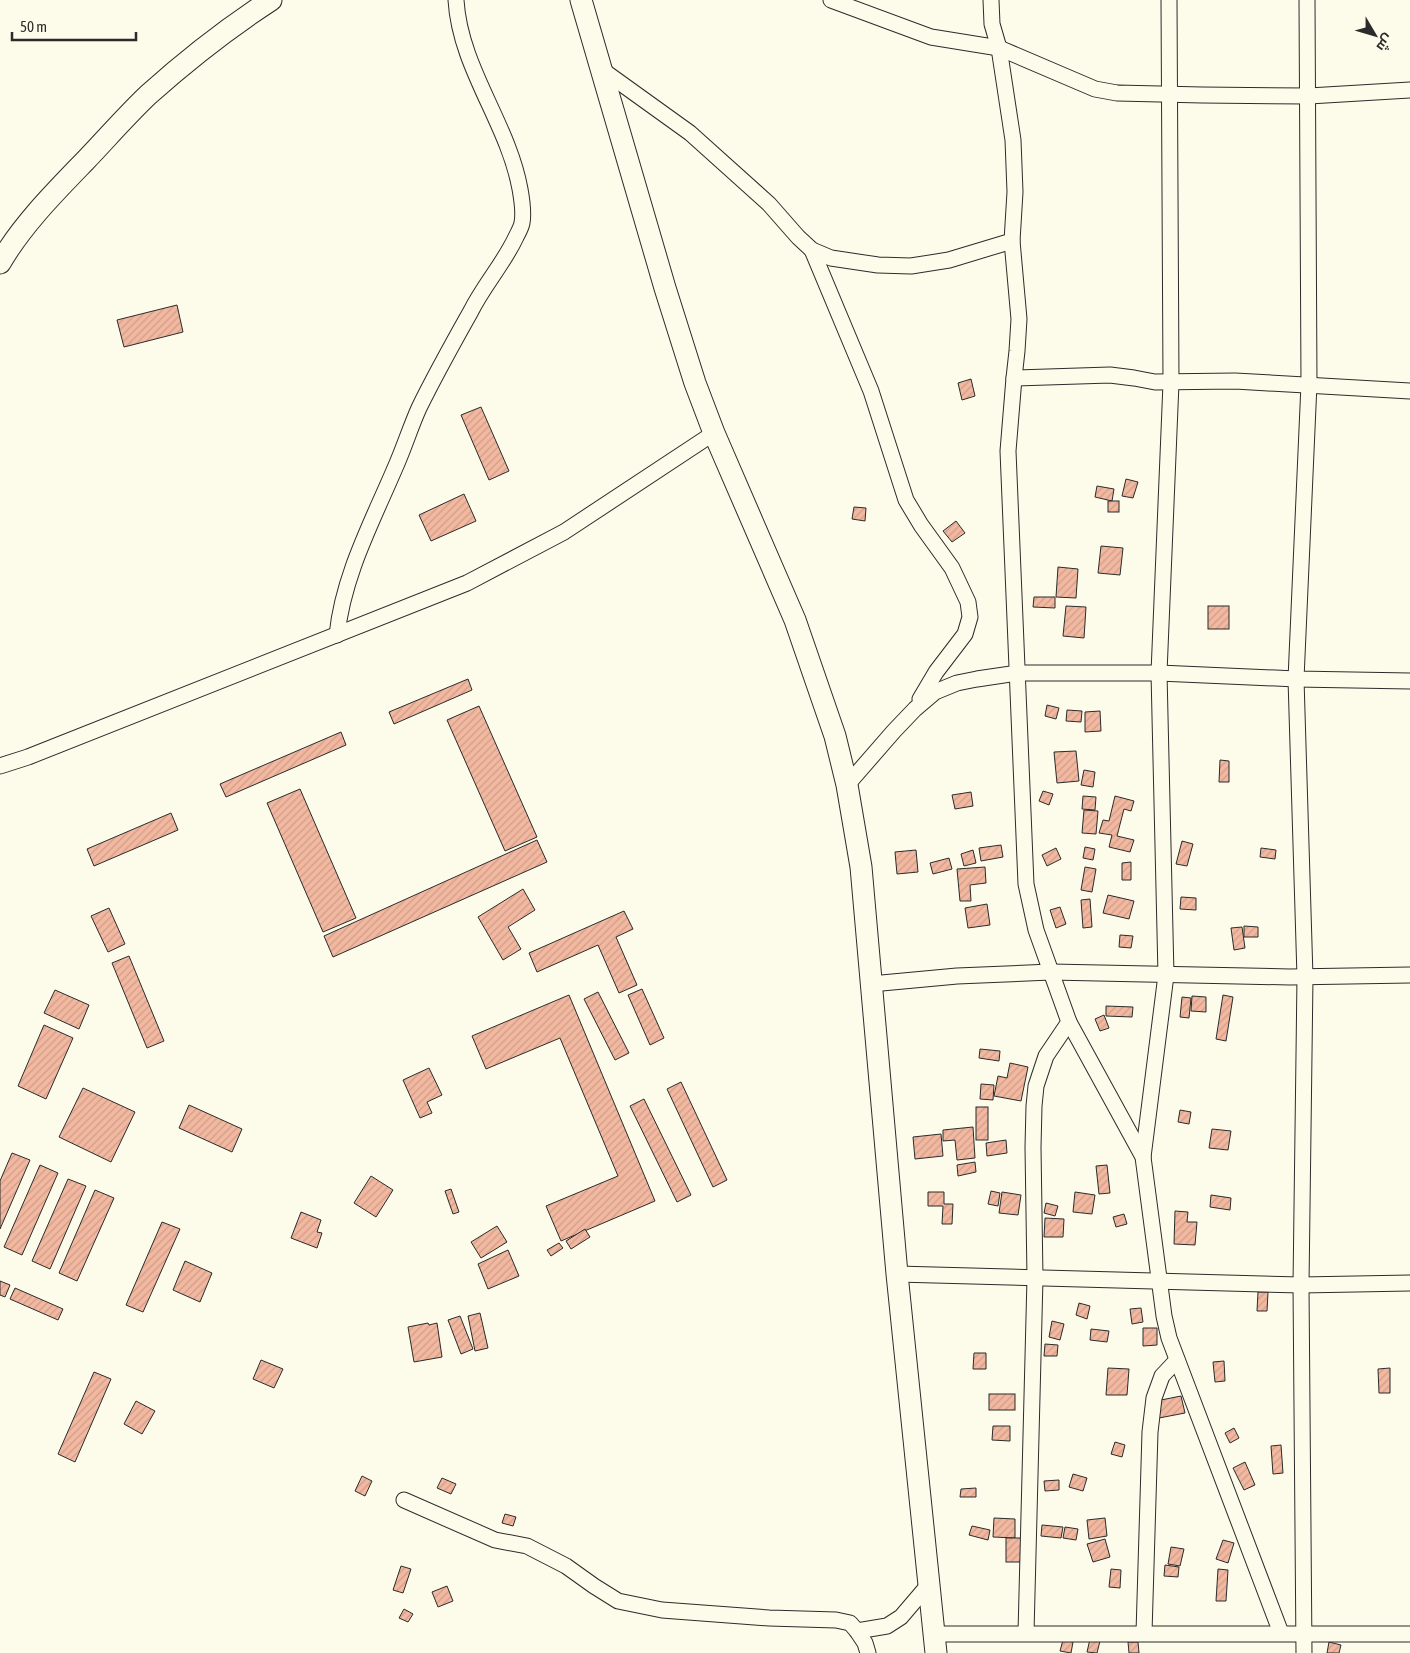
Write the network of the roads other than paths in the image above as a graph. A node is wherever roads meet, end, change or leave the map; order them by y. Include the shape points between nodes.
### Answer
1 (271, 0) edge
2 (456, 0) edge
3 (581, 0) edge
4 (831, 0) edge
5 (991, 0) edge
6 (1169, 0) edge
7 (1307, 0) edge
8 (999, 48) junction
9 (601, 69) junction
10 (1410, 90) edge
11 (1169, 94) junction
12 (1308, 96) junction
13 (1012, 241) junction
14 (812, 250) junction
15 (0, 263) edge
16 (1014, 378) junction
17 (1172, 383) junction
18 (1309, 384) junction
19 (1410, 391) edge
20 (714, 433) junction
21 (337, 635) junction
22 (1018, 673) junction
23 (1159, 673) junction
24 (1296, 679) junction
25 (1410, 681) edge
26 (914, 709) junction
27 (0, 766) edge
28 (847, 785) junction
29 (1051, 972) junction
30 (1166, 975) junction
31 (1410, 975) edge
32 (1305, 977) junction
33 (871, 984) junction
34 (1069, 1022) junction
35 (1142, 1157) junction
36 (897, 1274) junction
37 (1035, 1278) junction
38 (1159, 1281) junction
39 (1410, 1283) edge
40 (1301, 1285) junction
41 (1177, 1360) junction
42 (404, 1500) dead end
43 (930, 1583) junction
44 (857, 1631) junction
45 (1026, 1633) junction
46 (1144, 1633) junction
47 (1281, 1633) junction
48 (1303, 1633) junction
49 (1410, 1634) edge
50 (935, 1643) edge
51 (868, 1653) edge
52 (1304, 1653) edge

1 - 15 main road via 187,62 148,96 63,183 22,231
2 - 21 street via 465,45 518,176 522,224 420,408 352,570 343,597
3 - 9 main road
4 - 8 street via 931,38
5 - 8 street via 992,24
6 - 11 street
7 - 12 street
8 - 11 street via 1095,89
8 - 13 street via 1013,140 1015,192
9 - 14 street via 696,139 769,204
9 - 20 main road via 665,288
10 - 12 street
11 - 12 street
11 - 17 street
12 - 18 street
13 - 14 street via 949,260 911,266 846,261
13 - 16 street via 1019,319
14 - 26 street via 871,391 906,500 952,568 968,602 970,617 965,634 936,672
16 - 17 street via 1110,375
16 - 22 street via 1008,451
17 - 18 street
17 - 23 street
18 - 19 street
18 - 24 street
20 - 21 street via 564,532 509,562 467,583
20 - 28 main road via 795,620 832,728
21 - 27 street via 28,758
22 - 23 street
22 - 26 street via 957,683 935,692
22 - 29 street via 1026,884 1036,930
23 - 24 street
23 - 30 street
24 - 25 street
24 - 32 street
26 - 28 street
28 - 33 main road via 861,867
29 - 30 street
29 - 33 street
29 - 34 street
30 - 32 street
30 - 35 street
31 - 32 street
32 - 40 street
33 - 36 main road
34 - 35 street
34 - 37 street via 1046,1056 1036,1086 1033,1146
35 - 38 street
36 - 37 street
36 - 43 main road
37 - 38 street
37 - 45 street
38 - 40 street
38 - 41 street via 1169,1338
39 - 40 street
40 - 48 street
41 - 46 street via 1162,1376 1154,1398 1150,1432
41 - 47 street
42 - 44 street via 487,1536 527,1546 566,1566 618,1601 662,1610 836,1620 850,1623
43 - 44 street via 901,1617 887,1626
43 - 50 main road
44 - 51 street
45 - 46 street
45 - 50 street
46 - 47 street
47 - 48 street
48 - 49 street
48 - 52 street

